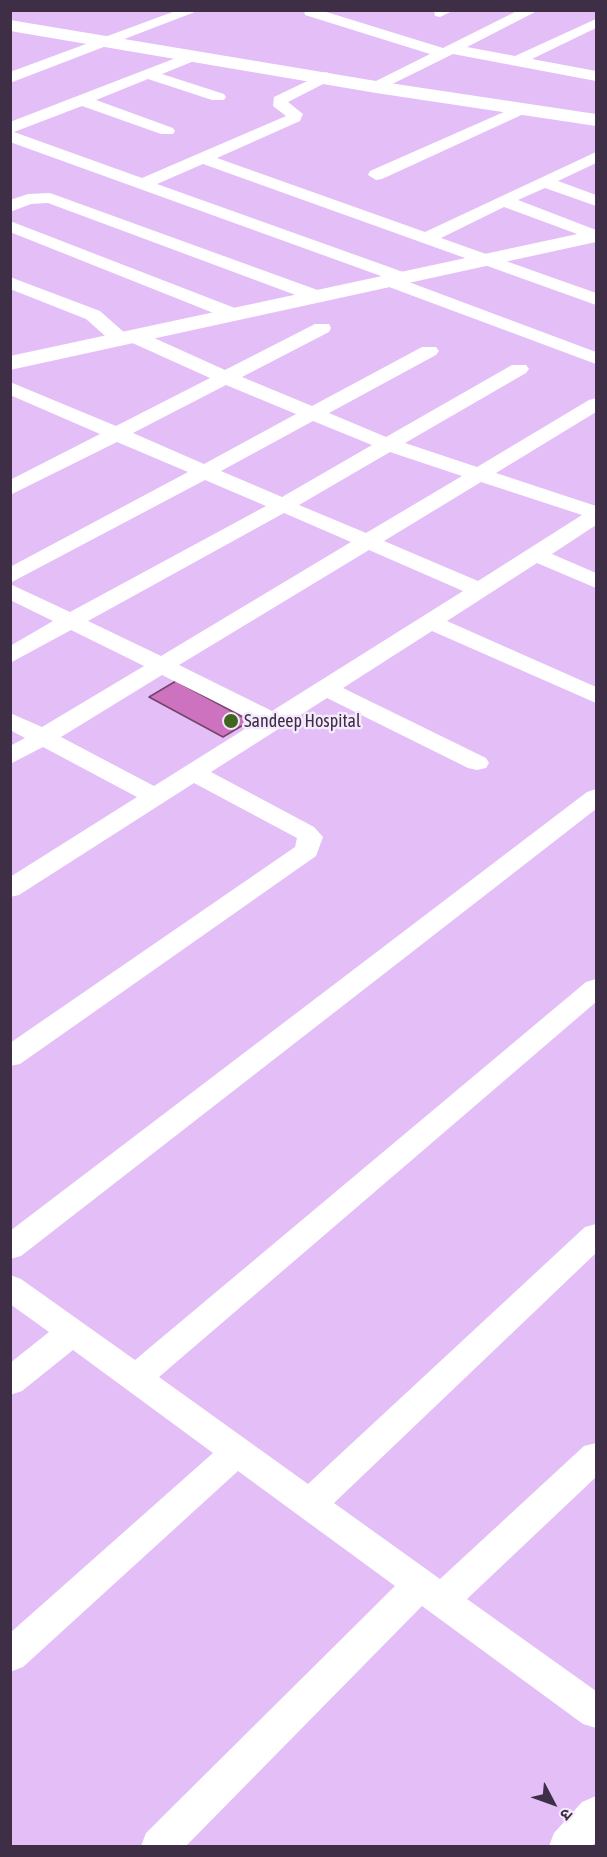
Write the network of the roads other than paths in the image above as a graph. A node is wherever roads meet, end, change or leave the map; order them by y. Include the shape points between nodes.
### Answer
1 (194, 10) edge
2 (532, 10) edge
3 (310, 12) dead end
4 (597, 23) edge
5 (11, 26) edge
6 (107, 42) junction
7 (448, 51) junction
8 (194, 56) junction
9 (519, 60) junction
10 (150, 75) junction
11 (597, 76) edge
12 (326, 77) junction
13 (10, 78) edge
14 (376, 87) junction
15 (218, 97) dead end
16 (81, 100) junction
17 (522, 109) junction
18 (597, 120) edge
19 (10, 128) edge
20 (166, 131) dead end
21 (10, 136) edge
22 (597, 157) edge
23 (202, 158) junction
24 (376, 175) dead end
25 (544, 182) junction
26 (142, 184) junction
27 (504, 201) junction
28 (597, 201) edge
29 (10, 207) edge
30 (10, 226) edge
31 (428, 237) junction
32 (593, 239) edge
33 (489, 259) junction
34 (394, 279) junction
35 (11, 281) edge
36 (316, 296) junction
37 (597, 299) edge
38 (233, 314) junction
39 (322, 328) dead end
40 (127, 337) junction
41 (429, 351) dead end
42 (597, 358) edge
43 (10, 363) edge
44 (519, 369) dead end
45 (224, 377) junction
46 (10, 388) edge
47 (597, 404) edge
48 (313, 413) junction
49 (118, 434) junction
50 (386, 444) junction
51 (205, 471) junction
52 (480, 474) junction
53 (10, 489) edge
54 (283, 505) junction
55 (597, 514) edge
56 (370, 543) junction
57 (536, 555) junction
58 (10, 576) edge
59 (597, 581) edge
60 (480, 590) junction
61 (10, 591) edge
62 (70, 621) junction
63 (431, 622) junction
64 (10, 656) edge
65 (160, 665) junction
66 (327, 689) junction
67 (597, 696) edge
68 (10, 720) edge
69 (275, 722) junction
70 (43, 737) junction
71 (10, 757) edge
72 (477, 763) dead end
73 (194, 773) junction
74 (156, 797) junction
75 (597, 797) edge
76 (10, 889) edge
77 (597, 988) edge
78 (10, 1057) edge
79 (10, 1248) edge
80 (590, 1250) edge
81 (10, 1287) edge
82 (72, 1332) junction
83 (136, 1378) junction
84 (10, 1382) edge
85 (237, 1452) junction
86 (597, 1456) edge
87 (309, 1504) junction
88 (431, 1592) junction
89 (10, 1656) edge
90 (594, 1705) edge
91 (597, 1814) edge
92 (160, 1846) edge
93 (568, 1846) edge

1 - 6 street
2 - 7 street
3 - 7 street
4 - 9 street
5 - 6 street
6 - 8 street
6 - 13 street
7 - 9 street
7 - 14 street
8 - 10 street
8 - 12 street
9 - 11 street
10 - 15 street
10 - 16 street
12 - 14 street
12 - 23 street via 279,100 281,106 295,114 294,118
14 - 17 street
16 - 19 street
16 - 20 street
17 - 18 street
17 - 24 street
21 - 26 street
22 - 25 street
23 - 26 street
23 - 31 street
25 - 27 street
25 - 28 street
26 - 34 street
27 - 31 street
27 - 32 street
29 - 36 street via 28,199 50,198
30 - 38 street
31 - 33 street
32 - 33 street
33 - 34 street
33 - 37 street
34 - 36 street
34 - 42 street
35 - 40 street via 93,315
36 - 38 street
38 - 40 street
39 - 45 street
40 - 43 street
40 - 45 street
41 - 48 street
44 - 50 street
45 - 48 street
45 - 49 street
46 - 49 street
47 - 52 street
48 - 50 street
48 - 51 street
49 - 51 street
49 - 53 street
50 - 52 street
50 - 54 street
51 - 54 street
51 - 58 street
52 - 55 street
52 - 56 street
54 - 56 street
54 - 62 street
55 - 57 street
56 - 60 street
56 - 65 street
57 - 59 street
57 - 60 street
60 - 63 street
61 - 62 street
62 - 64 street
62 - 65 street
63 - 66 street
63 - 67 street
65 - 69 street
65 - 70 street
66 - 69 street
66 - 72 street
68 - 70 street
69 - 73 street
70 - 71 street
70 - 74 street
73 - 74 street
73 - 78 street via 305,832 310,837 307,850
74 - 76 street
75 - 79 street
77 - 83 street
80 - 87 street
81 - 82 street
82 - 83 street
82 - 84 street
83 - 85 street
85 - 87 street
85 - 89 street
86 - 88 street
87 - 88 street
88 - 90 street
88 - 92 street
91 - 93 street

